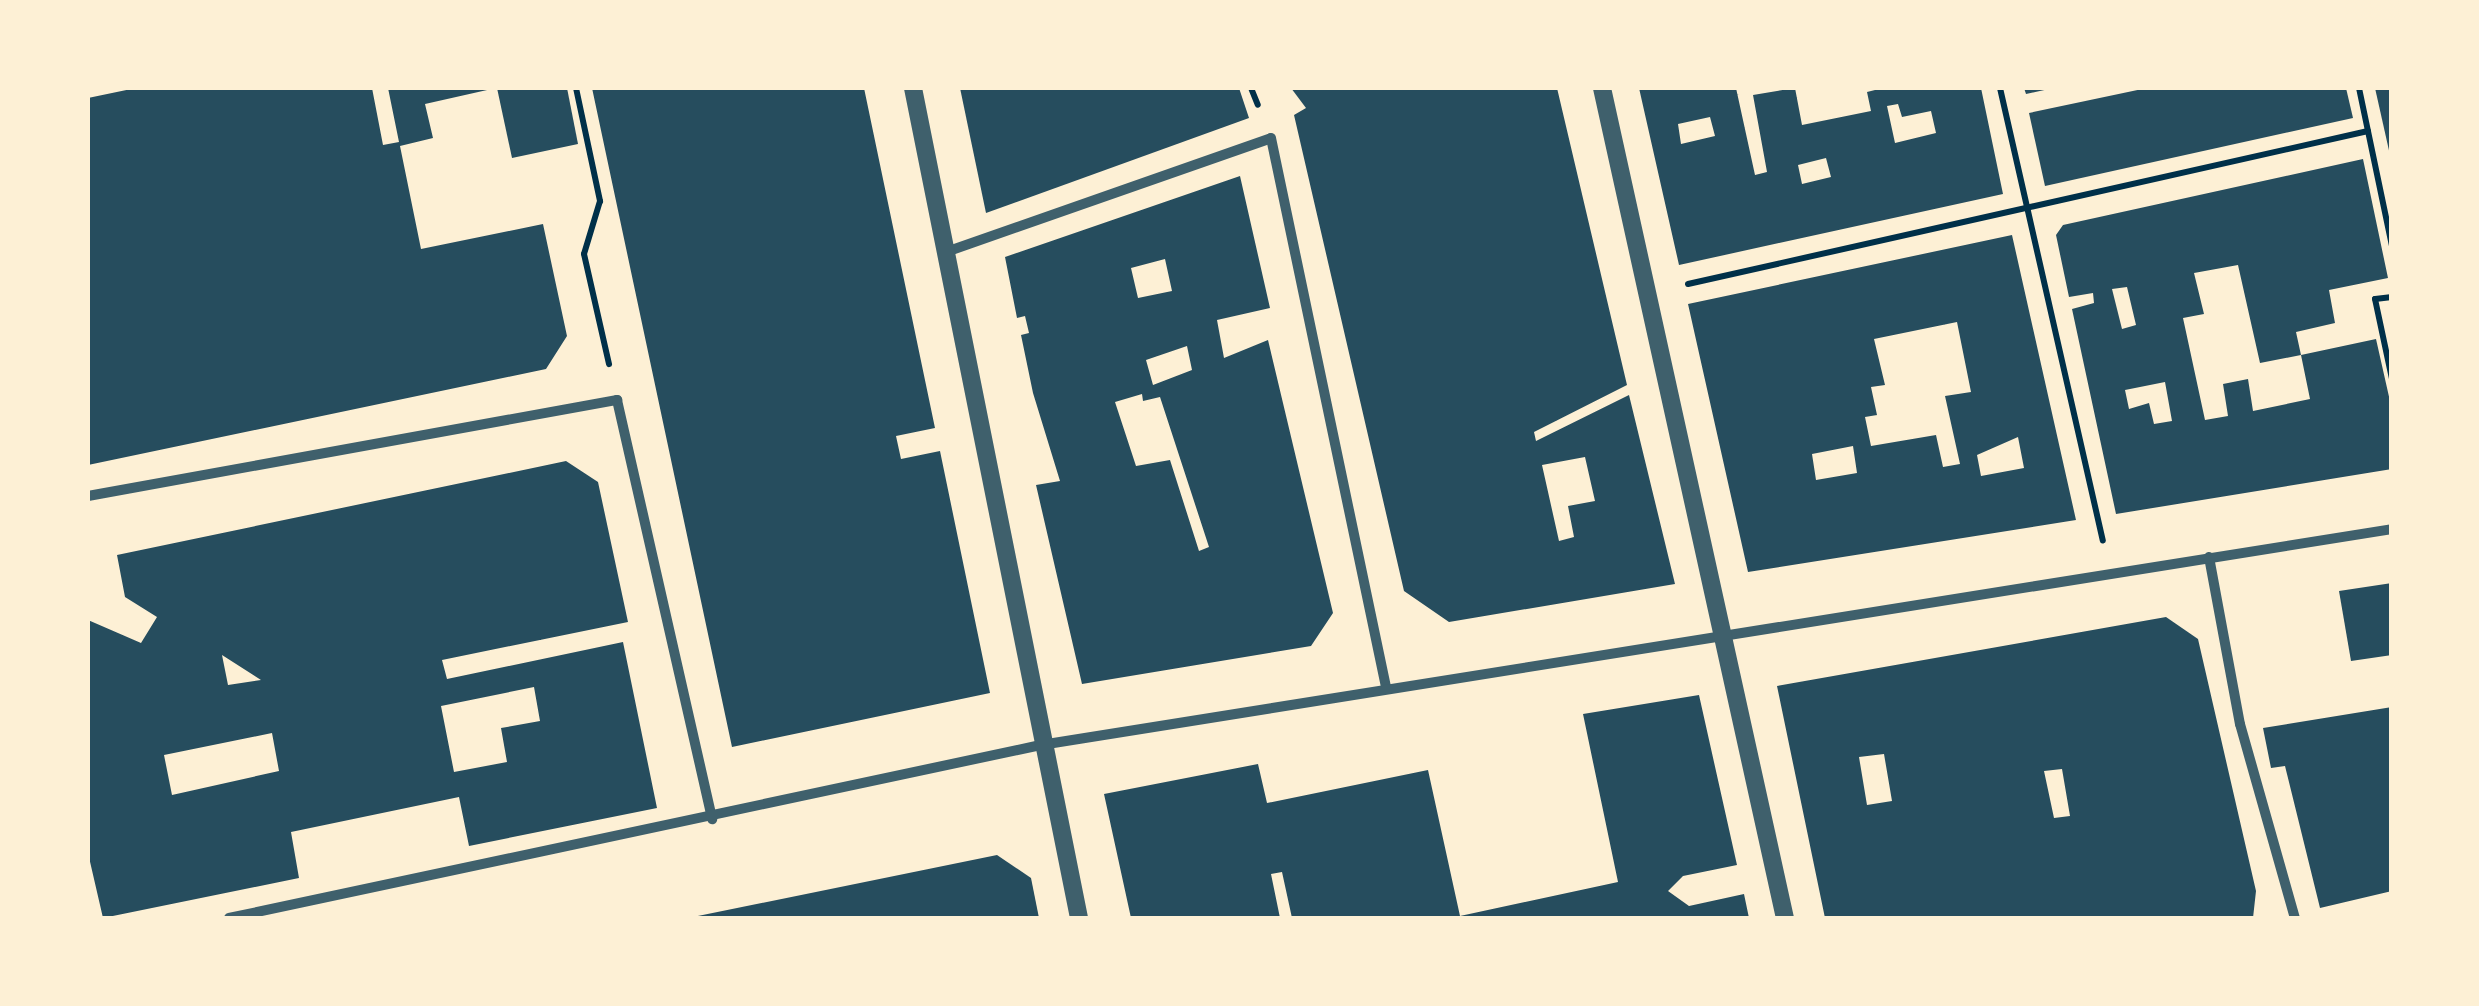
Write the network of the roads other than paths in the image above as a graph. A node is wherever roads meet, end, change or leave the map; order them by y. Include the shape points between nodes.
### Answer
1 (913, 88) edge
2 (1602, 88) edge
3 (944, 252) junction
4 (88, 496) edge
5 (2392, 529) edge
6 (2210, 557) junction
7 (1726, 632) junction
8 (1386, 687) junction
9 (1041, 745) junction
10 (712, 820) junction
11 (288, 913) edge
12 (229, 918) edge
13 (1079, 918) edge
14 (1786, 918) edge
15 (2295, 918) edge

1 - 3 street
2 - 7 street
3 - 8 street via 1271,138
3 - 9 street
4 - 10 street via 618,400
5 - 6 street
6 - 7 street
6 - 15 street via 2240,724
7 - 8 street
7 - 14 street
8 - 9 street
9 - 10 street
9 - 13 street
10 - 11 street
11 - 12 street

